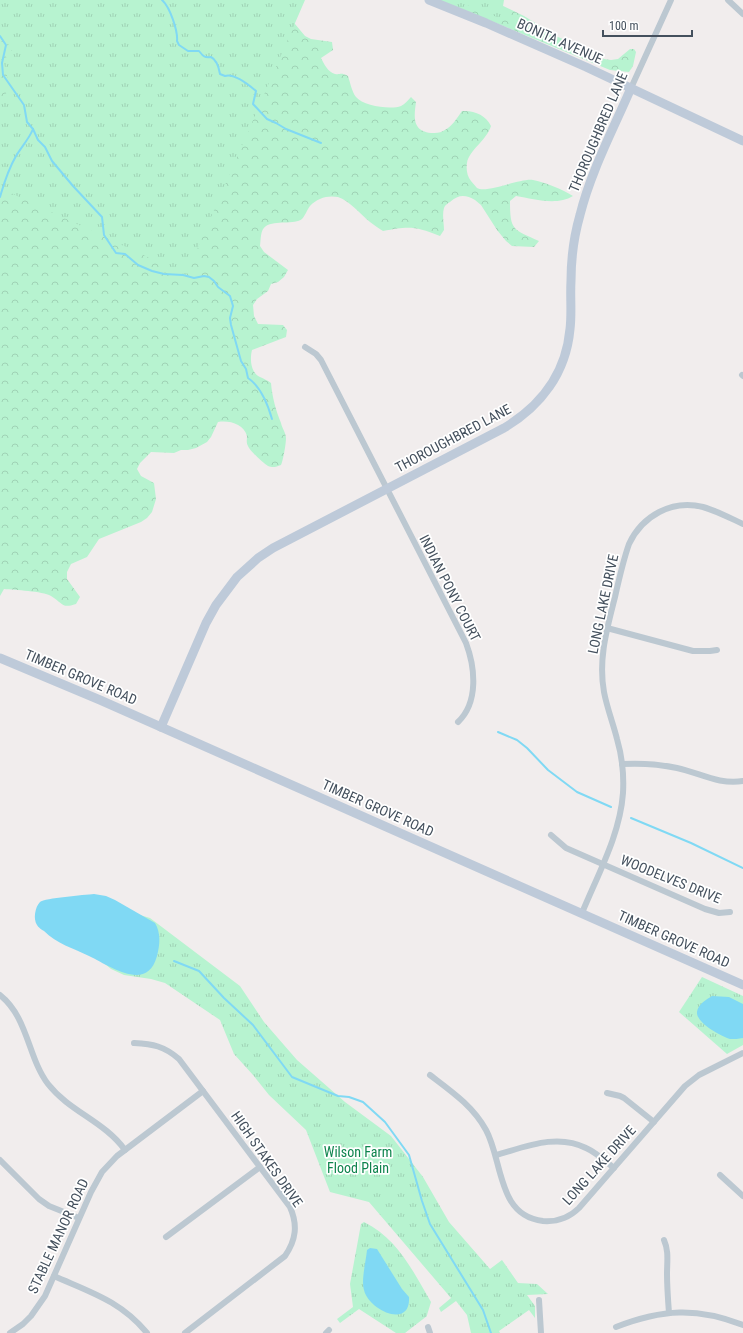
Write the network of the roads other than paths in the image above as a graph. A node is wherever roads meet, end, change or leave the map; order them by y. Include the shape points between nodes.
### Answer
1 (429, 0) edge
2 (671, 0) edge
3 (728, 0) edge
4 (743, 14) edge
5 (631, 88) junction
6 (743, 141) edge
7 (306, 347) dead end
8 (387, 489) junction
9 (743, 524) edge
10 (607, 628) junction
11 (717, 650) dead end
12 (0, 658) edge
13 (458, 722) dead end
14 (160, 727) junction
15 (622, 764) junction
16 (743, 781) edge
17 (551, 835) dead end
18 (603, 864) junction
19 (730, 912) dead end
20 (582, 913) junction
21 (743, 985) edge
22 (0, 996) edge
23 (134, 1043) dead end
24 (743, 1053) edge
25 (430, 1075) dead end
26 (203, 1091) junction
27 (607, 1093) dead end
28 (654, 1122) junction
29 (125, 1150) junction
30 (496, 1154) junction
31 (0, 1160) edge
32 (260, 1167) junction
33 (614, 1168) junction
34 (720, 1175) dead end
35 (743, 1196) edge
36 (79, 1218) junction
37 (166, 1237) dead end
38 (664, 1240) dead end
39 (54, 1276) junction
40 (539, 1300) dead end
41 (670, 1312) junction
42 (743, 1325) edge
43 (616, 1327) dead end
44 (10, 1333) edge
45 (147, 1333) edge
46 (185, 1333) edge
47 (541, 1333) edge

1 - 5 street, BONITA AVENUE
2 - 5 street, THOROUGHBRED LANE
3 - 4 street
5 - 6 street, BONITA AVENUE
5 - 8 street, THOROUGHBRED LANE via 592,176 580,214 571,268 568,345 549,388 540,400 516,421
7 - 8 street, INDIAN PONY COURT via 321,360
8 - 13 street, INDIAN PONY COURT via 469,651 473,668 472,691 467,712
8 - 14 street, THOROUGHBRED LANE via 273,548 237,577 210,616
9 - 10 street, LONG LAKE DRIVE via 714,511 690,505 667,508 648,518 629,544
10 - 11 street via 693,651
10 - 15 street, LONG LAKE DRIVE via 602,655 603,683
12 - 14 street, TIMBER GROVE ROAD
14 - 20 street, TIMBER GROVE ROAD
15 - 16 street via 664,766 727,783
15 - 18 street, LONG LAKE DRIVE via 623,792 620,814
17 - 18 street, WOODELVES DRIVE via 566,848
18 - 19 street, WOODELVES DRIVE via 705,909 720,913
18 - 20 street, LONG LAKE DRIVE
20 - 21 street, TIMBER GROVE ROAD
22 - 29 street via 18,1017 39,1069 48,1084 67,1102 110,1132
23 - 26 street, HIGH STAKES DRIVE via 158,1045 172,1053
24 - 28 street, LONG LAKE DRIVE via 693,1079
25 - 30 street, LONG LAKE DRIVE via 471,1109 486,1130
26 - 29 street, STABLE MANOR ROAD
26 - 32 street, HIGH STAKES DRIVE
27 - 28 street via 624,1098
28 - 33 street, LONG LAKE DRIVE
29 - 36 street, STABLE MANOR ROAD via 110,1163 97,1181
30 - 33 street via 540,1143 564,1142 595,1153
30 - 33 street, LONG LAKE DRIVE via 504,1186 512,1204 526,1216 549,1221 563,1219 574,1213
31 - 36 street via 39,1199
32 - 37 street
32 - 46 street, HIGH STAKES DRIVE via 290,1207 295,1228 293,1243 278,1263
34 - 35 street
36 - 39 street, STABLE MANOR ROAD
38 - 41 street via 668,1259
39 - 44 street, STABLE MANOR ROAD via 45,1296 31,1316
39 - 45 street via 116,1304 131,1315
40 - 47 street
41 - 42 street via 710,1314
41 - 43 street

